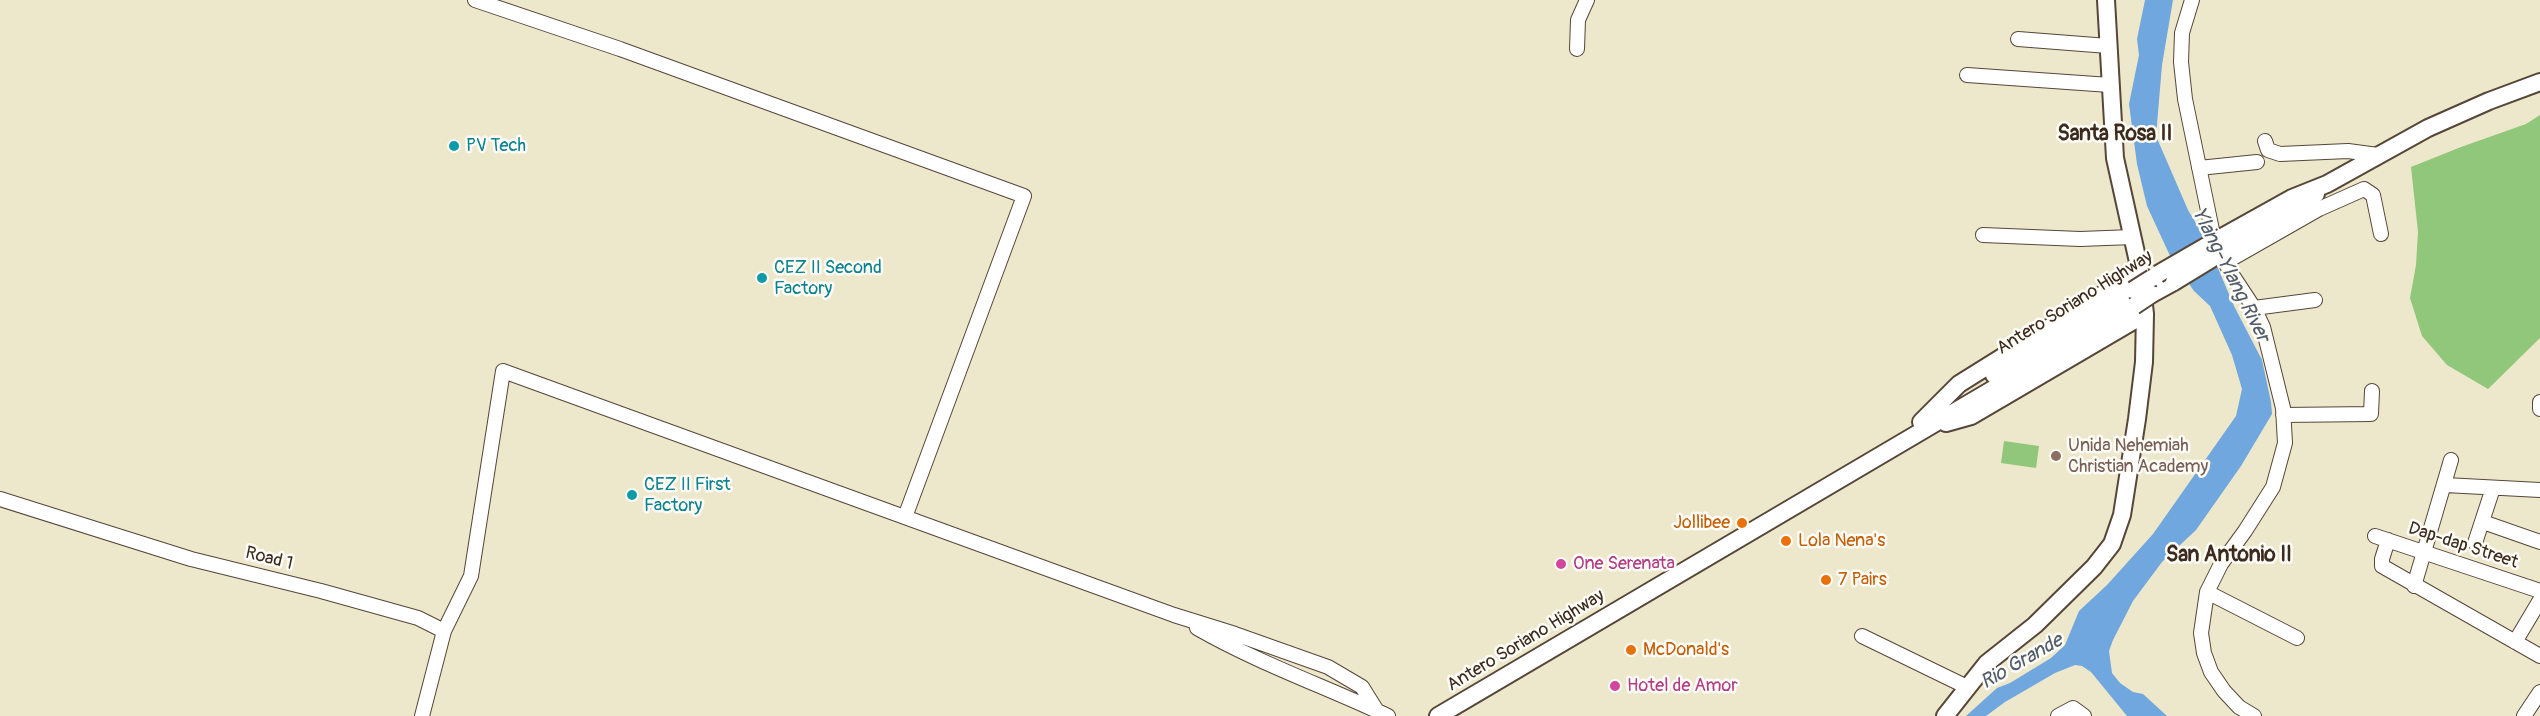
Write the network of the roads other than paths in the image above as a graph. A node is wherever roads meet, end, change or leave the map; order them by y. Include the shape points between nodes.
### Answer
1 (475, 0) edge
2 (1587, 0) edge
3 (2106, 0) edge
4 (2192, 0) edge
5 (2018, 39) dead end
6 (2108, 46) junction
7 (1577, 49) dead end
8 (1967, 75) dead end
9 (2540, 82) edge
10 (2110, 85) junction
11 (2265, 141) dead end
12 (2378, 155) junction
13 (2257, 162) dead end
14 (2199, 168) junction
15 (1983, 234) dead end
16 (2381, 234) dead end
17 (2133, 237) junction
18 (2225, 249) junction
19 (2151, 279) junction
20 (2315, 300) dead end
21 (2137, 304) junction
22 (2254, 308) junction
23 (2372, 391) dead end
24 (2540, 402) edge
25 (2540, 409) edge
26 (2283, 415) junction
27 (1923, 426) junction
28 (2451, 460) dead end
29 (2445, 484) junction
30 (2493, 488) junction
31 (2540, 490) edge
32 (0, 500) edge
33 (905, 517) junction
34 (2483, 522) junction
35 (2540, 542) edge
36 (2475, 543) dead end
37 (2425, 552) junction
38 (2414, 586) junction
39 (2540, 591) edge
40 (2207, 592) junction
41 (2540, 600) edge
42 (1174, 615) junction
43 (444, 631) junction
44 (1862, 636) dead end
45 (2297, 638) dead end
46 (2515, 642) junction
47 (2540, 656) edge
48 (1967, 687) junction
49 (2540, 692) edge
50 (1383, 713) edge
51 (2531, 713) edge
52 (422, 716) edge
53 (1438, 716) edge
54 (1945, 716) edge
55 (2058, 716) edge
56 (2084, 716) edge
57 (2254, 716) edge

1 - 33 street via 1024,196
2 - 7 street via 1578,20
3 - 6 main road
4 - 14 street via 2182,33 2181,62
5 - 6 street
6 - 10 main road
8 - 10 street
9 - 12 main road, Antero Soriano Highway via 2480,105
10 - 17 main road via 2115,158
11 - 12 street via 2268,150 2280,154 2348,151
12 - 18 main road, Antero Soriano Highway via 2327,184 2298,209
13 - 14 street
14 - 18 street via 2212,230
15 - 17 street via 2080,239
16 - 18 street via 2373,195 2364,189
17 - 19 main road
18 - 19 main road, Antero Soriano Highway, bridge
18 - 19 main road, Antero Soriano Highway, bridge via 2174,282
18 - 22 street
19 - 21 main road, Antero Soriano Highway, bridge
19 - 21 main road
19 - 27 main road via 1959,384
20 - 22 street
21 - 27 main road, Antero Soriano Highway
21 - 48 main road via 2144,362 2132,459 2122,515 2112,544 2062,600 1987,663
22 - 26 street via 2270,346
23 - 26 street via 2371,414
24 - 25 street
26 - 40 street via 2285,443 2273,487 2221,564
27 - 53 main road, Antero Soriano Highway via 1853,473
28 - 29 street
29 - 30 street
29 - 37 street
30 - 31 street
30 - 34 street
32 - 43 street, Road 1 via 191,559 418,618
33 - 42 street
33 - 43 street via 503,371 471,576
34 - 35 street
34 - 36 street
37 - 38 street
37 - 38 street, Dap-dap Street via 2382,538 2382,566
37 - 39 street, Dap-dap Street
38 - 46 street
40 - 45 street
40 - 57 street via 2201,633 2208,663 2223,691
41 - 46 street
42 - 50 street via 1277,669
42 - 50 street via 1328,668 1362,687
43 - 52 street
44 - 48 street
46 - 47 street
48 - 54 main road
49 - 51 street
55 - 56 street via 2073,708

